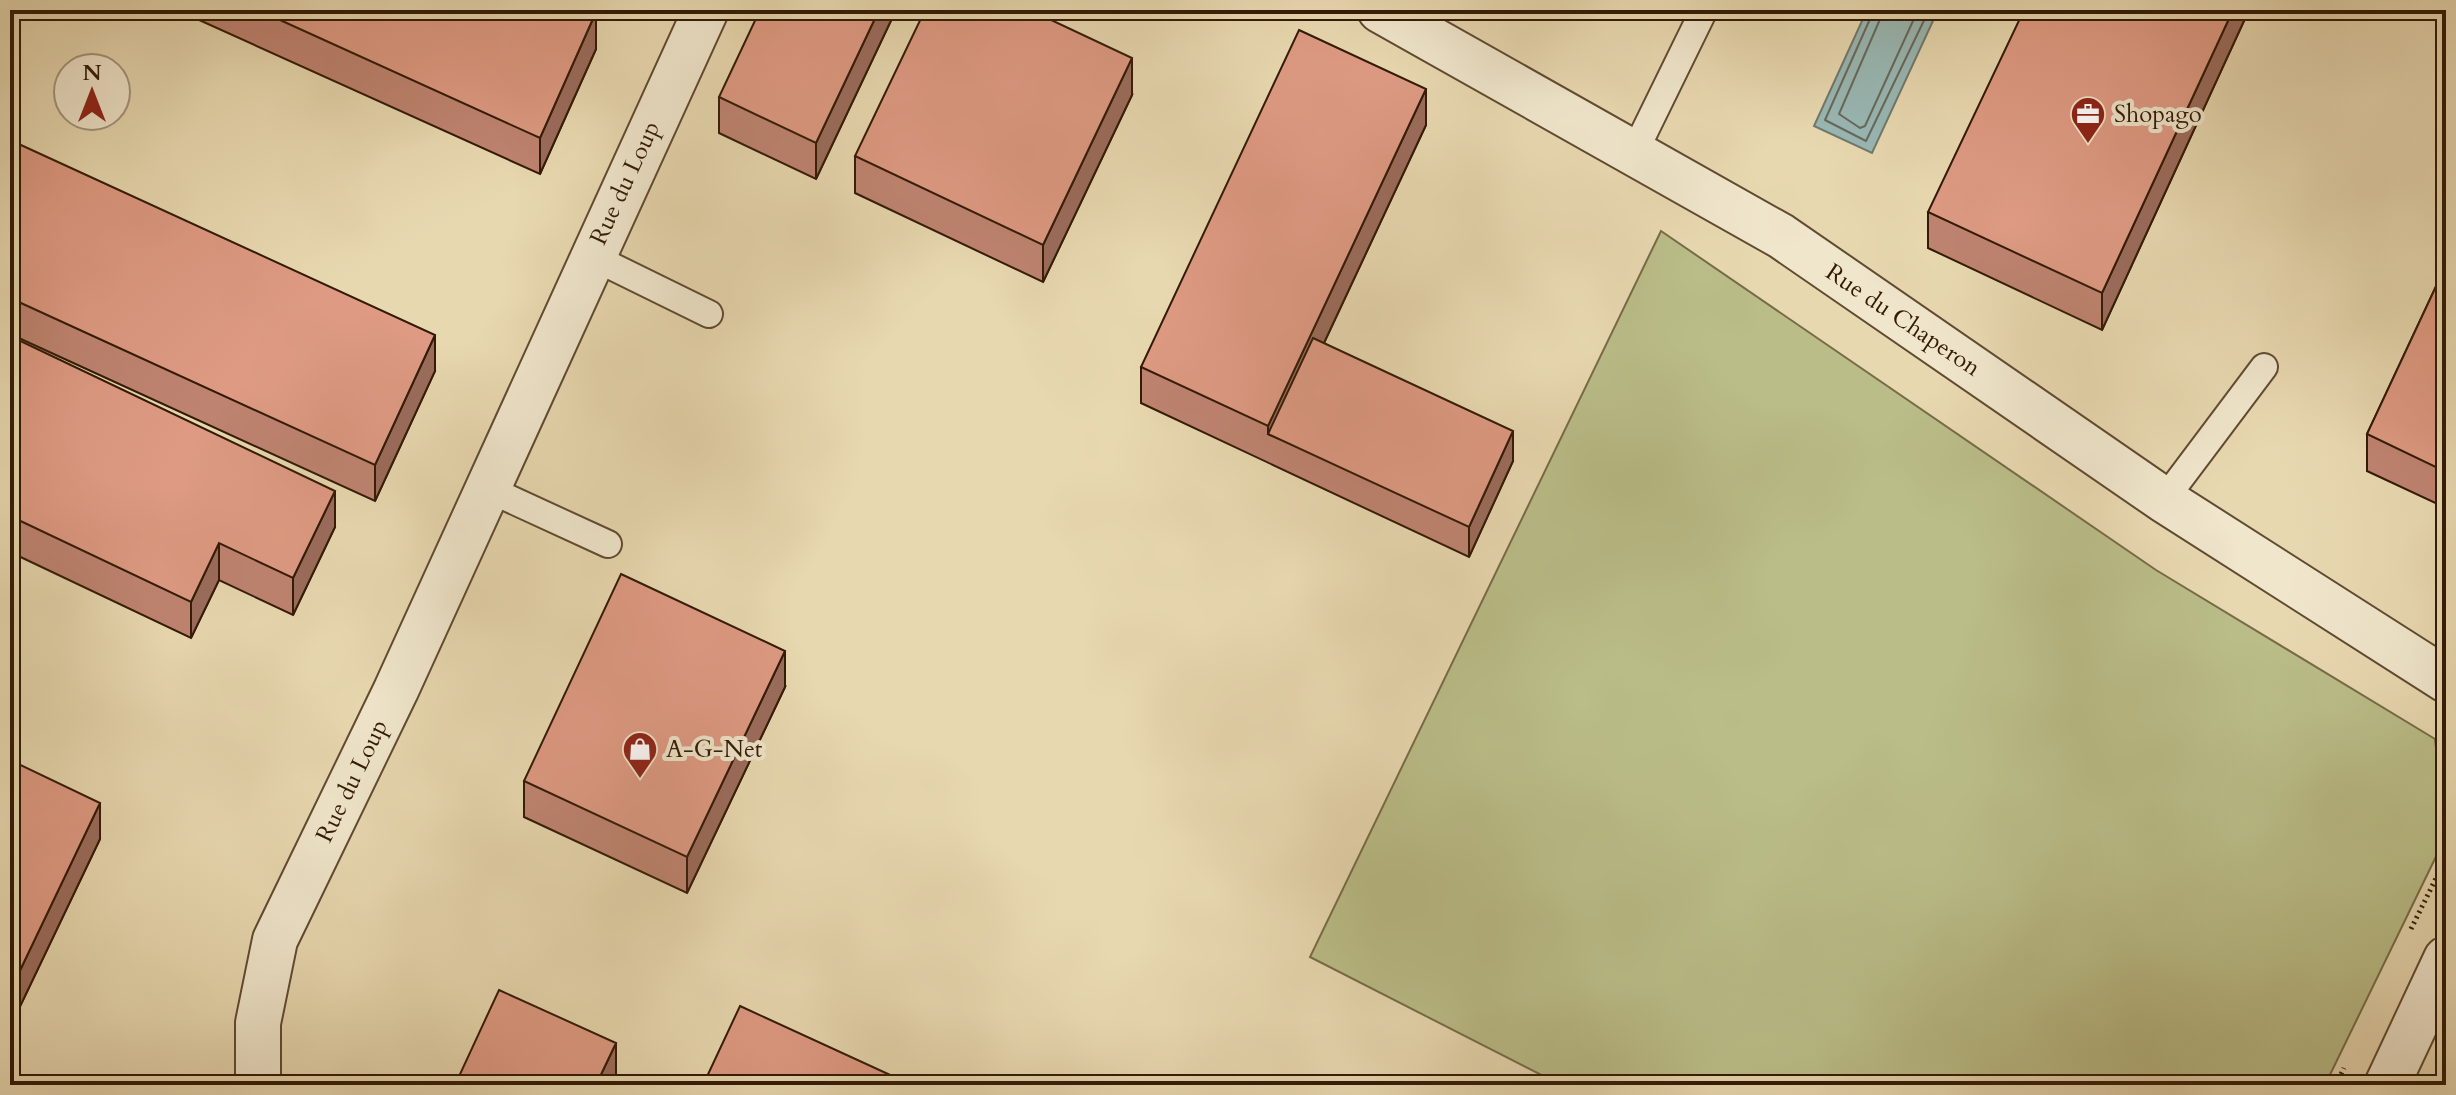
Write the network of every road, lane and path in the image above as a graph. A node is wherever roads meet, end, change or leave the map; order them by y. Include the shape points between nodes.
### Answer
1 (706, 10) edge
2 (1380, 10) edge
3 (1704, 10) edge
4 (1634, 153) junction
5 (591, 256) junction
6 (709, 314) dead end
7 (2264, 367) dead end
8 (486, 488) junction
9 (2164, 500) junction
10 (608, 544) dead end
11 (2446, 680) edge
12 (2446, 959) edge
13 (258, 1085) edge
14 (2387, 1085) edge

1 - 5 street, Rue du Loup
2 - 4 street, Rue du Chaperon
3 - 4 lane
4 - 9 street, Rue du Chaperon via 1781,236
5 - 6 lane
5 - 8 street, Rue du Loup
7 - 9 lane
8 - 10 lane
8 - 13 street, Rue du Loup via 275,940 258,1023
9 - 11 street, Rue du Chaperon
12 - 14 street

